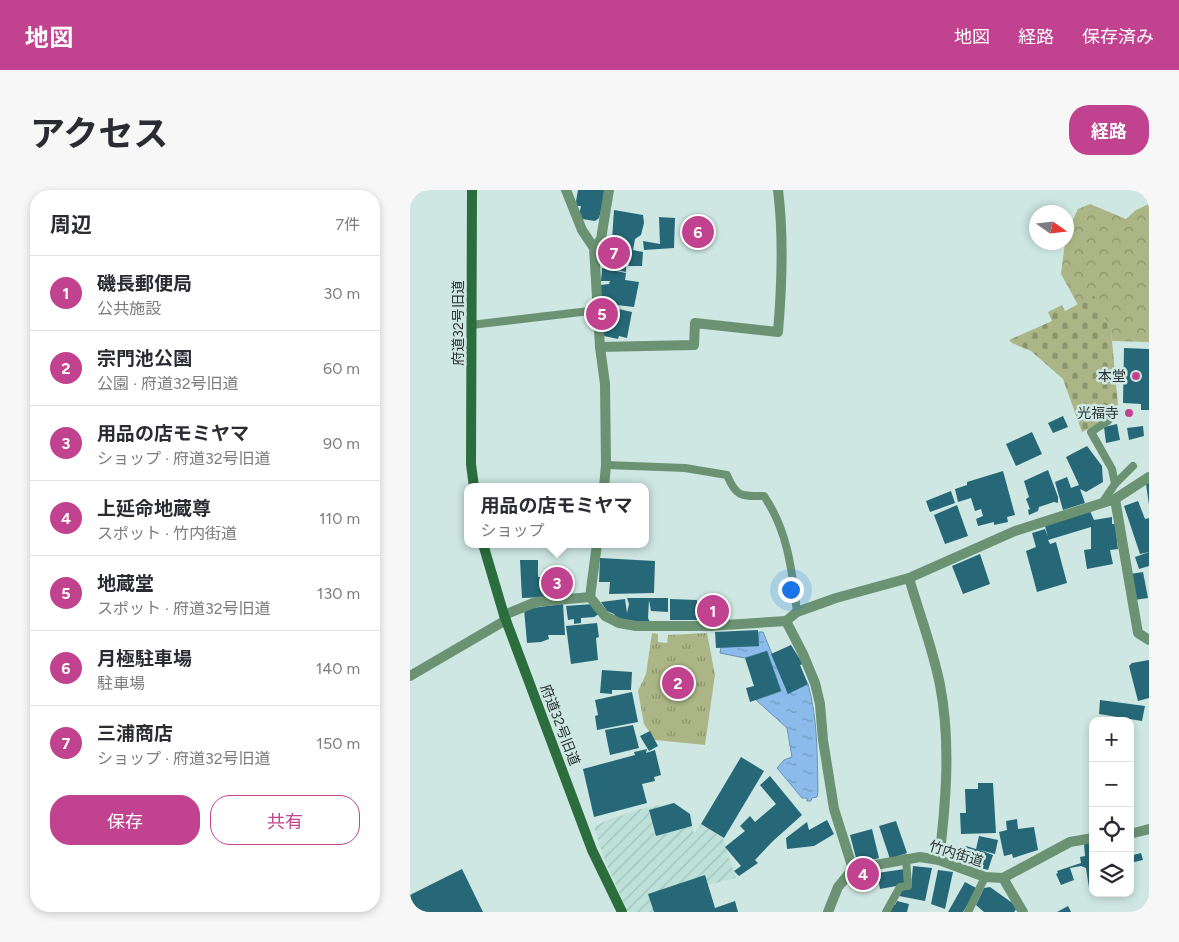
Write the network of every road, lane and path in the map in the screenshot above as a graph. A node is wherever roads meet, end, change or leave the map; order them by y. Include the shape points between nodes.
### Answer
1 (472, 190) edge
2 (566, 190) edge
3 (609, 190) edge
4 (778, 190) edge
5 (594, 248) junction
6 (598, 310) junction
7 (472, 325) junction
8 (600, 347) junction
9 (1108, 421) dead end
10 (606, 464) junction
11 (1133, 466) dead end
12 (1149, 477) edge
13 (473, 483) edge
14 (604, 483) edge
15 (1114, 484) junction
16 (1115, 499) junction
17 (1102, 503) junction
18 (484, 548) edge
19 (596, 548) edge
20 (909, 578) junction
21 (590, 597) junction
22 (797, 612) junction
23 (505, 617) junction
24 (786, 621) junction
25 (1149, 640) edge
26 (410, 676) edge
27 (1149, 829) edge
28 (1134, 833) edge
29 (1089, 839) edge
30 (906, 858) junction
31 (939, 860) junction
32 (853, 869) junction
33 (985, 877) junction
34 (1003, 878) junction
35 (622, 912) edge
36 (828, 912) edge
37 (886, 912) edge
38 (968, 912) edge
39 (1023, 912) edge

1 - 7 street, 府道32号旧道
2 - 5 street via 582,230
3 - 5 street via 601,239
4 - 8 street via 782,288 778,332 695,323 694,345
5 - 6 street
6 - 7 lane
6 - 8 street
7 - 13 street, 府道32号旧道
8 - 10 street via 605,384
9 - 15 lane via 1091,432 1112,469
10 - 14 street
10 - 22 lane via 686,468 728,475 734,490 742,496 764,496 783,532 791,563
11 - 15 lane
12 - 16 street
15 - 17 lane
16 - 17 street
16 - 25 street via 1138,633
17 - 20 street via 1015,531
18 - 23 street, 府道32号旧道
19 - 21 street
20 - 22 street
20 - 31 street via 940,684 943,712 945,808
21 - 23 street via 536,602
21 - 24 street via 604,616 636,626
22 - 24 street
23 - 26 street
23 - 35 street, 府道32号旧道 via 592,850
24 - 32 street via 815,683 834,809
27 - 28 street
29 - 34 street via 1070,842
30 - 31 street, 竹内街道
30 - 32 street, 竹内街道
30 - 37 lane via 908,886 900,887
31 - 33 street, 竹内街道
32 - 36 street via 838,887
33 - 34 street, 竹内街道
33 - 38 lane
34 - 39 street

